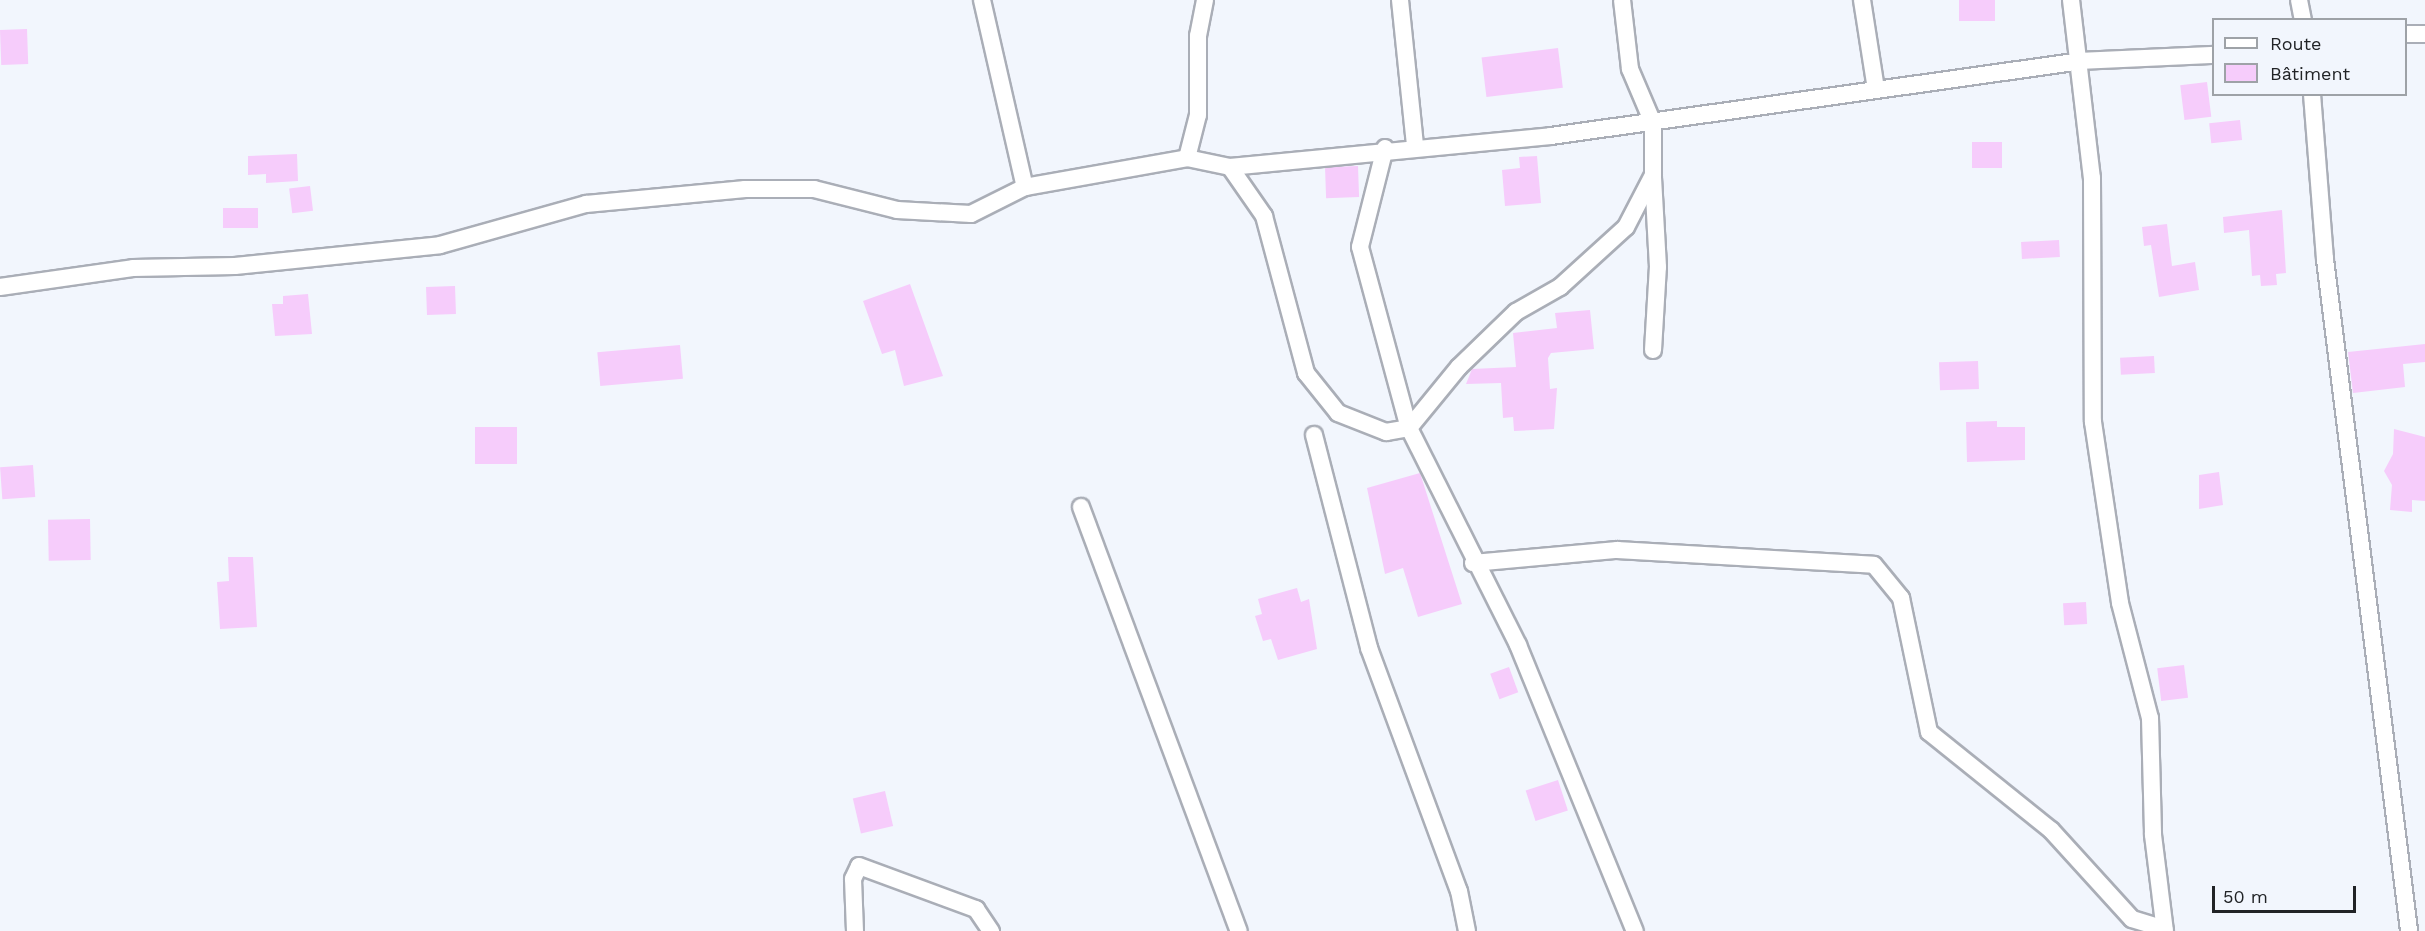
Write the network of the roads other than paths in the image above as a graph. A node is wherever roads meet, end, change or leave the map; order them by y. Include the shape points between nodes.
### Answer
1 (982, 0) edge
2 (1205, 0) edge
3 (1400, 0) edge
4 (1622, 0) edge
5 (1862, 0) edge
6 (2071, 0) edge
7 (2299, 0) edge
8 (2303, 18) edge
9 (2407, 34) edge
10 (2425, 34) edge
11 (2212, 55) edge
12 (2080, 61) junction
13 (1876, 89) junction
14 (2312, 96) edge
15 (1653, 123) junction
16 (1415, 146) junction
17 (1386, 148) junction
18 (1187, 158) junction
19 (1230, 167) junction
20 (1653, 175) junction
21 (1025, 187) junction
22 (0, 286) edge
23 (1653, 350) dead end
24 (1409, 428) junction
25 (1314, 435) dead end
26 (1081, 507) dead end
27 (1473, 563) junction
28 (2165, 930) edge
29 (855, 931) edge
30 (991, 931) edge
31 (1239, 931) edge
32 (1467, 931) edge
33 (1635, 931) edge
34 (2409, 931) edge

1 - 21 street
2 - 18 street via 1198,36 1198,115
3 - 16 street
4 - 15 street via 1630,69
5 - 13 street
6 - 12 street
7 - 8 street
9 - 10 street
11 - 12 street
12 - 13 street
12 - 28 street via 2083,135 2092,178 2093,422 2120,603 2150,718 2152,835
13 - 15 street
14 - 34 street via 2325,260
15 - 16 street
15 - 20 street
16 - 17 street
17 - 19 street
17 - 24 street via 1360,247
18 - 19 street
18 - 21 street
19 - 24 street via 1264,216 1306,374 1338,413 1386,432
20 - 23 street via 1659,267
20 - 24 street via 1626,227 1560,287 1516,312 1459,367
21 - 22 street via 971,214 897,210 814,189 586,204 440,245 235,266 133,268
24 - 27 street via 1427,454
25 - 32 street via 1369,648 1459,891
26 - 31 street
27 - 28 street via 1617,550 1874,565 1901,598 1929,732 2051,830 2132,919
27 - 33 street via 1518,645
29 - 30 street via 853,879 859,866 976,909

